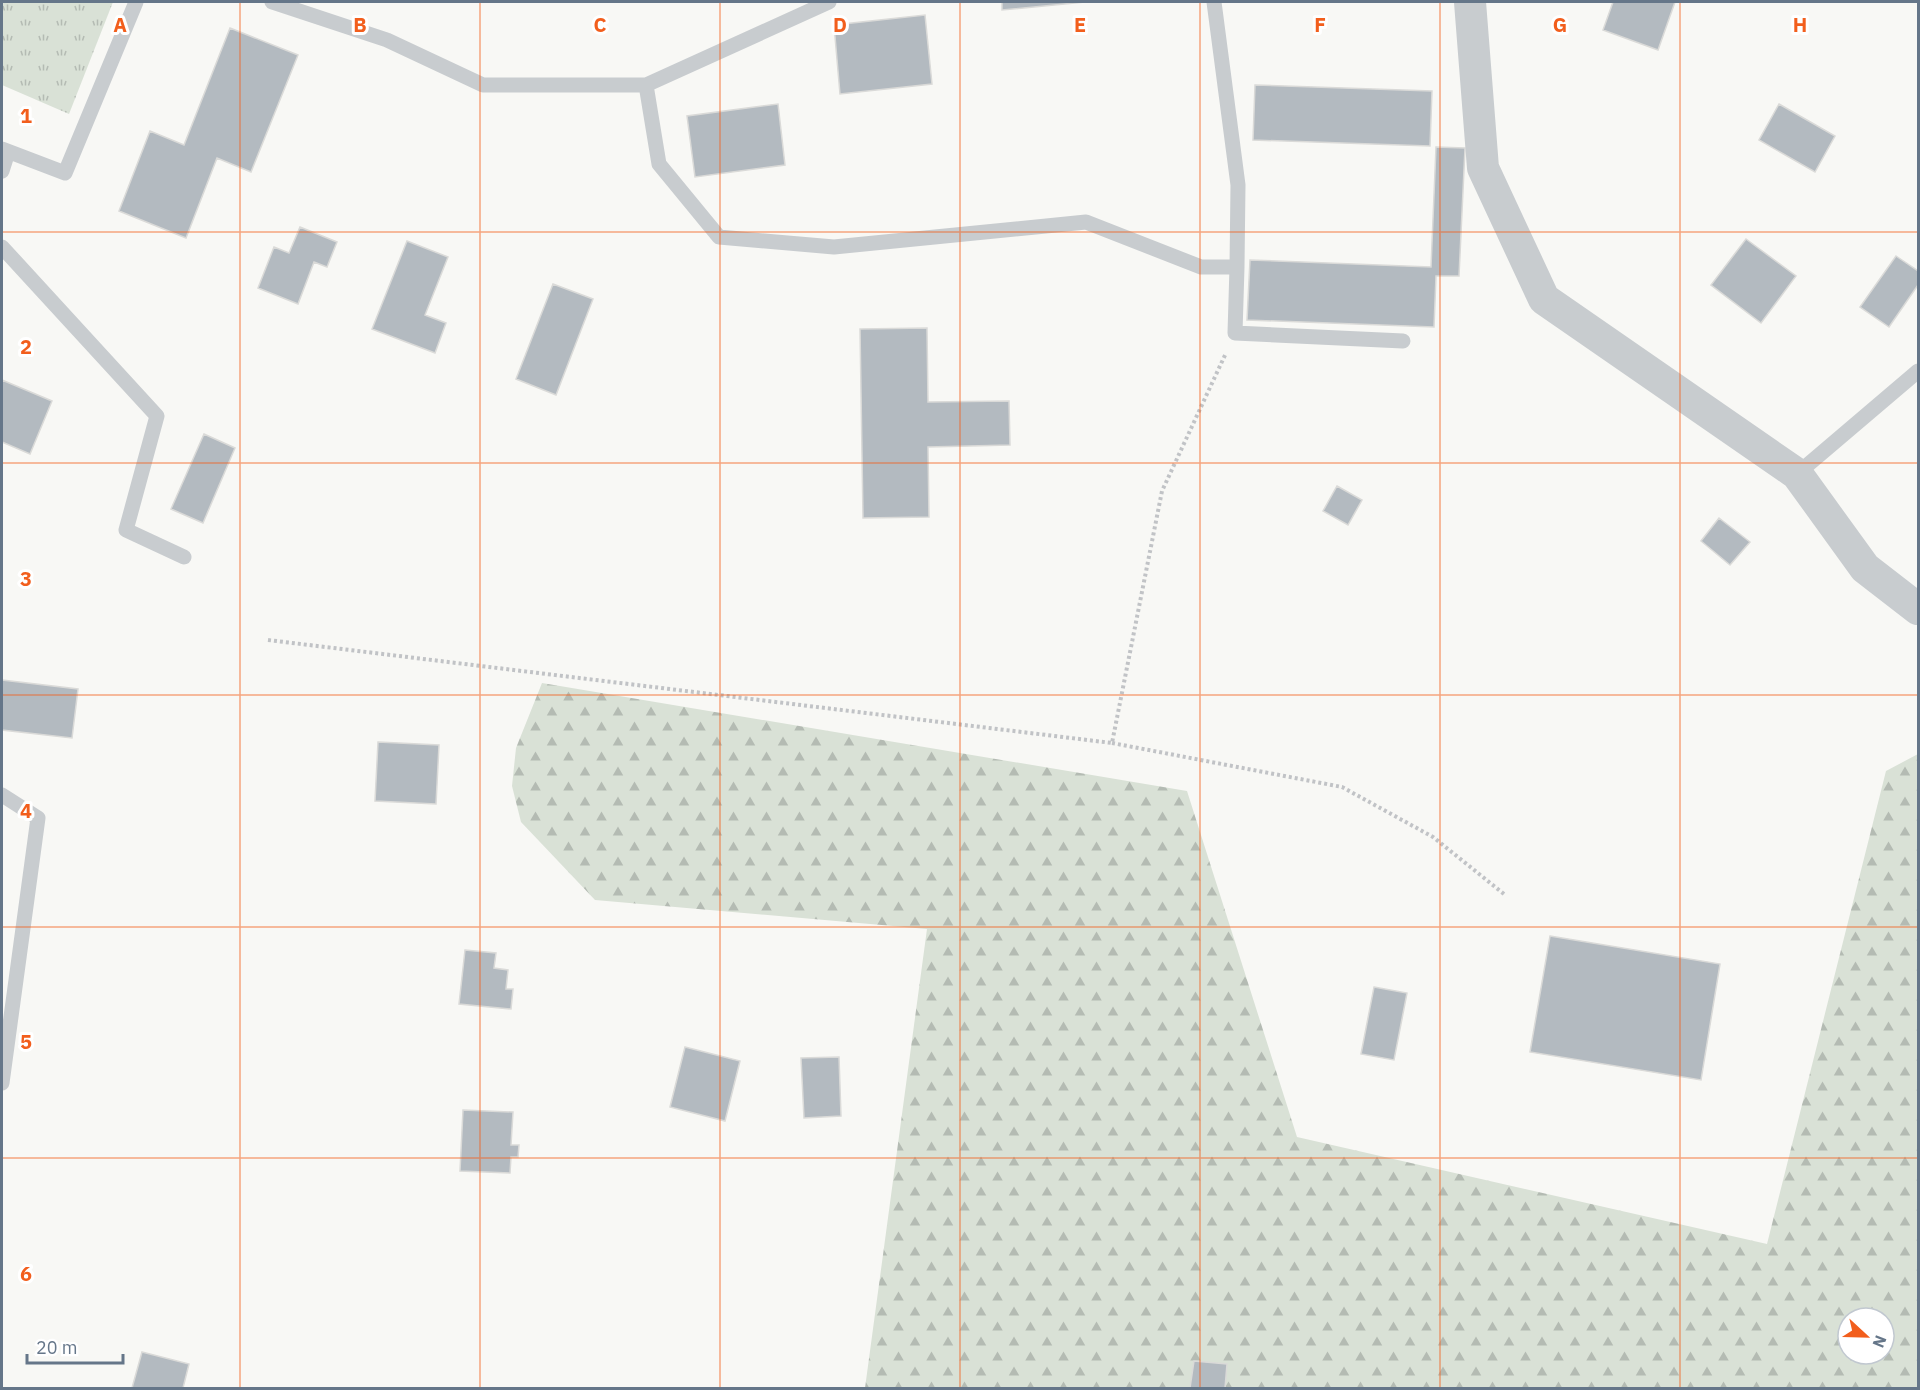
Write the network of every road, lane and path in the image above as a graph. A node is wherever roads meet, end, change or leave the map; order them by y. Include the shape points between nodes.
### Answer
1 (136, 2) edge
2 (272, 2) edge
3 (829, 2) edge
4 (1214, 2) edge
5 (1470, 2) edge
6 (646, 85) junction
7 (5, 150) edge
8 (2, 171) edge
9 (2, 247) edge
10 (1237, 267) junction
11 (1235, 333) junction
12 (1403, 341) dead end
13 (1918, 371) edge
14 (1797, 474) junction
15 (184, 557) dead end
16 (1918, 609) edge
17 (268, 640) dead end
18 (1112, 743) junction
19 (2, 795) edge
20 (1504, 894) dead end
21 (2, 1083) edge

1 - 7 lane via 65,173
2 - 6 lane via 387,40 483,85
3 - 6 lane
4 - 10 lane via 1238,185
5 - 14 street via 1483,168 1544,298
6 - 10 lane via 659,164 719,237 834,248 1086,222 1201,267
7 - 8 lane
9 - 15 lane via 157,416 126,530
10 - 11 lane
11 - 12 lane
11 - 18 path via 1162,491
13 - 14 lane
14 - 16 street via 1865,568
17 - 18 path
18 - 20 path via 1342,787 1433,837
19 - 21 lane via 38,818

